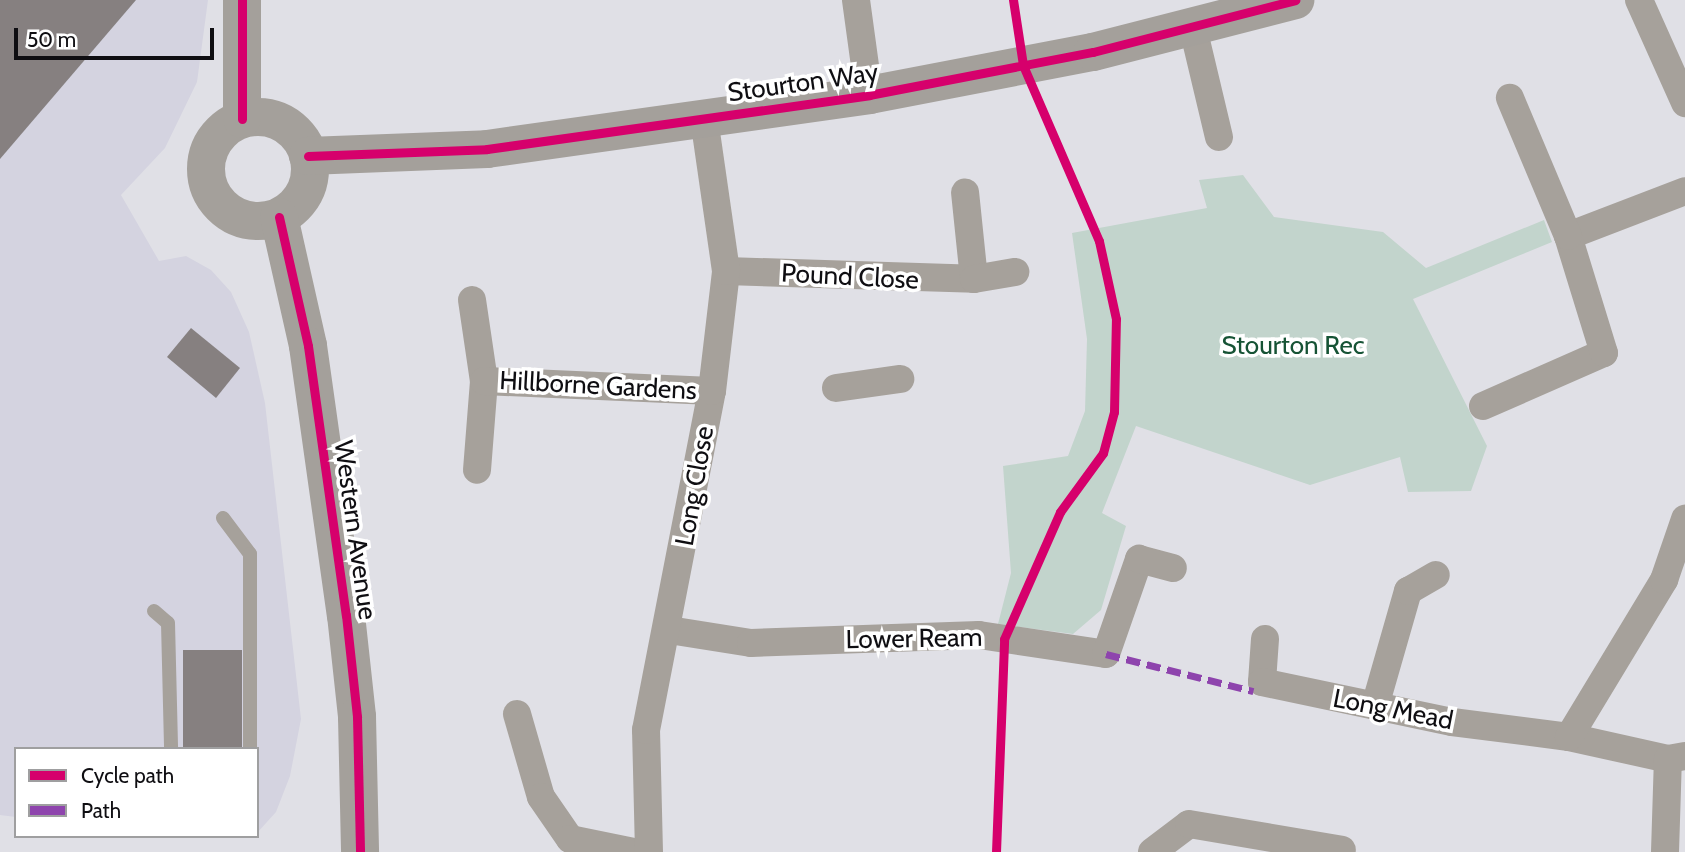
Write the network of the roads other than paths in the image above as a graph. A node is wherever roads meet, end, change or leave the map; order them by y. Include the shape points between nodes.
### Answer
1 (243, 0) edge
2 (856, 0) edge
3 (1295, 0) edge
4 (1639, 0) edge
5 (1193, 28) junction
6 (1679, 69) edge
7 (869, 95) junction
8 (1510, 99) dead end
9 (1685, 103) edge
10 (705, 118) junction
11 (242, 119) junction
12 (1219, 137) dead end
13 (308, 156) junction
14 (1685, 191) edge
15 (965, 192) dead end
16 (279, 217) junction
17 (1568, 236) junction
18 (726, 271) junction
19 (1015, 272) dead end
20 (974, 279) junction
21 (472, 300) dead end
22 (900, 379) dead end
23 (484, 381) junction
24 (836, 388) dead end
25 (712, 391) junction
26 (1483, 406) dead end
27 (477, 470) dead end
28 (223, 518) dead end
29 (1685, 521) edge
30 (1173, 568) dead end
31 (1436, 575) dead end
32 (154, 611) dead end
33 (668, 630) junction
34 (1265, 639) dead end
35 (1375, 706) junction
36 (517, 714) dead end
37 (1569, 737) junction
38 (171, 747) edge
39 (250, 747) edge
40 (1676, 758) edge
41 (1308, 848) edge
42 (1342, 850) dead end
43 (360, 852) edge
44 (634, 852) edge
45 (649, 852) edge
46 (1152, 852) edge
47 (1665, 852) edge

1 - 11 street
2 - 7 street
3 - 5 street, Stourton Way
4 - 6 street
5 - 7 street, Stourton Way
5 - 12 street
6 - 9 street
7 - 10 street, Stourton Way
8 - 17 street
10 - 13 street, Stourton Way via 487,149
10 - 18 street, Long Close
11 - 13 street via 283,124
11 - 16 street via 209,149 211,194 233,216
13 - 16 street via 301,198
14 - 17 street
15 - 20 street
16 - 43 street, Western Avenue via 308,346 346,615 357,717
17 - 26 street via 1604,353
18 - 20 street, Pound Close
18 - 25 street, Long Close
19 - 20 street, Pound Close
21 - 23 street, Hillborne Gardens
22 - 24 street
23 - 25 street, Hillborne Gardens
23 - 27 street, Hillborne Gardens
25 - 33 street, Long Close
28 - 39 lane via 250,554
29 - 37 street via 1664,580
30 - 33 street, Lower Ream via 1139,559 1106,654 979,635 751,643
31 - 35 street via 1408,591
32 - 38 lane via 168,622
33 - 45 street, Long Close via 646,730
34 - 35 street, Long Mead via 1258,687
35 - 37 street, Long Mead
36 - 44 street via 541,797 570,839
37 - 40 street, Long Mead
40 - 47 street
41 - 42 street
41 - 46 street via 1189,824

